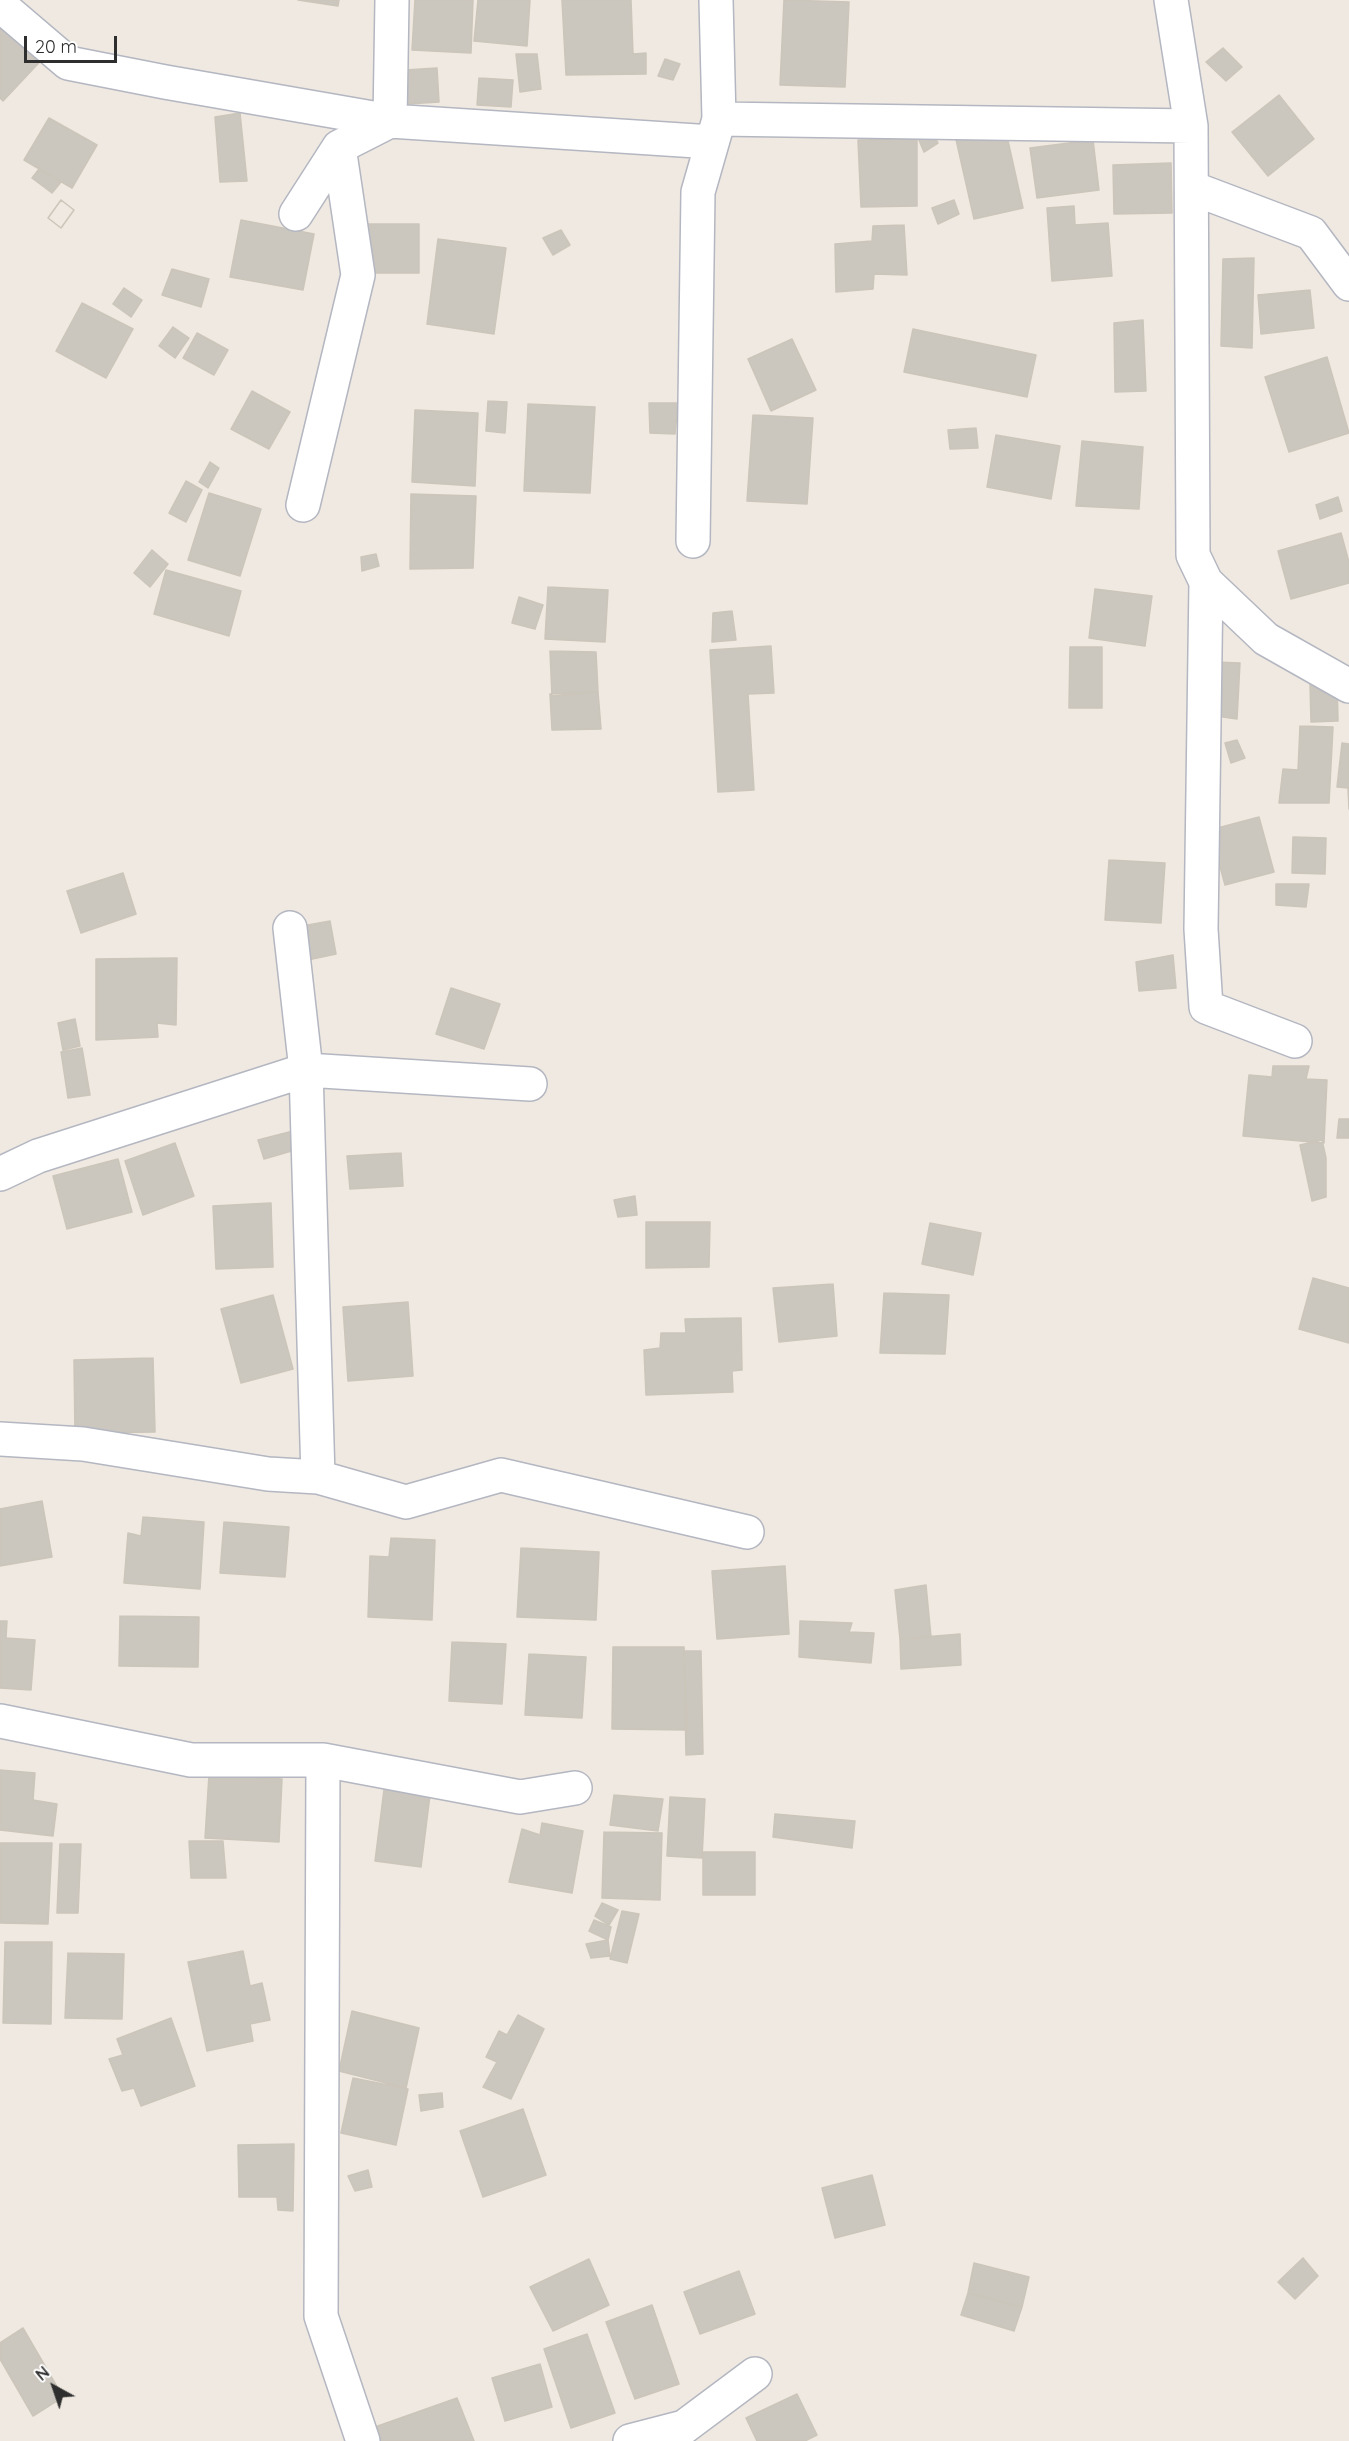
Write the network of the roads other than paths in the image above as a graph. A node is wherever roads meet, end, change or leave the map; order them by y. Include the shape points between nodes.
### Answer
1 (392, 0) edge
2 (716, 0) edge
3 (1171, 0) edge
4 (0, 5) edge
5 (390, 121) junction
6 (1191, 126) junction
7 (716, 130) junction
8 (339, 147) junction
9 (1192, 188) junction
10 (296, 214) dead end
11 (1349, 284) edge
12 (303, 505) dead end
13 (693, 541) dead end
14 (1206, 582) junction
15 (1349, 686) edge
16 (290, 928) dead end
17 (1295, 1041) dead end
18 (306, 1071) junction
19 (530, 1084) dead end
20 (0, 1174) edge
21 (0, 1439) edge
22 (318, 1477) junction
23 (747, 1532) dead end
24 (0, 1721) edge
25 (323, 1760) junction
26 (575, 1788) dead end
27 (755, 2374) dead end
28 (363, 2441) edge
29 (630, 2441) edge

1 - 5 street
2 - 7 street
3 - 6 street
4 - 5 street via 68,63
5 - 7 street
5 - 8 street
6 - 7 street
6 - 9 street
7 - 13 street via 698,192
8 - 10 street
8 - 12 street via 358,275
9 - 11 street via 1311,232
9 - 14 street via 1193,555
14 - 15 street via 1266,639
14 - 17 street via 1201,929 1206,1007
16 - 18 street
18 - 19 street
18 - 20 street via 38,1156
18 - 22 street
21 - 22 street via 83,1444 268,1474
22 - 23 street via 406,1502 501,1475
24 - 25 street via 191,1760
25 - 26 street via 520,1797
25 - 28 street via 321,2316
27 - 29 street via 684,2427

